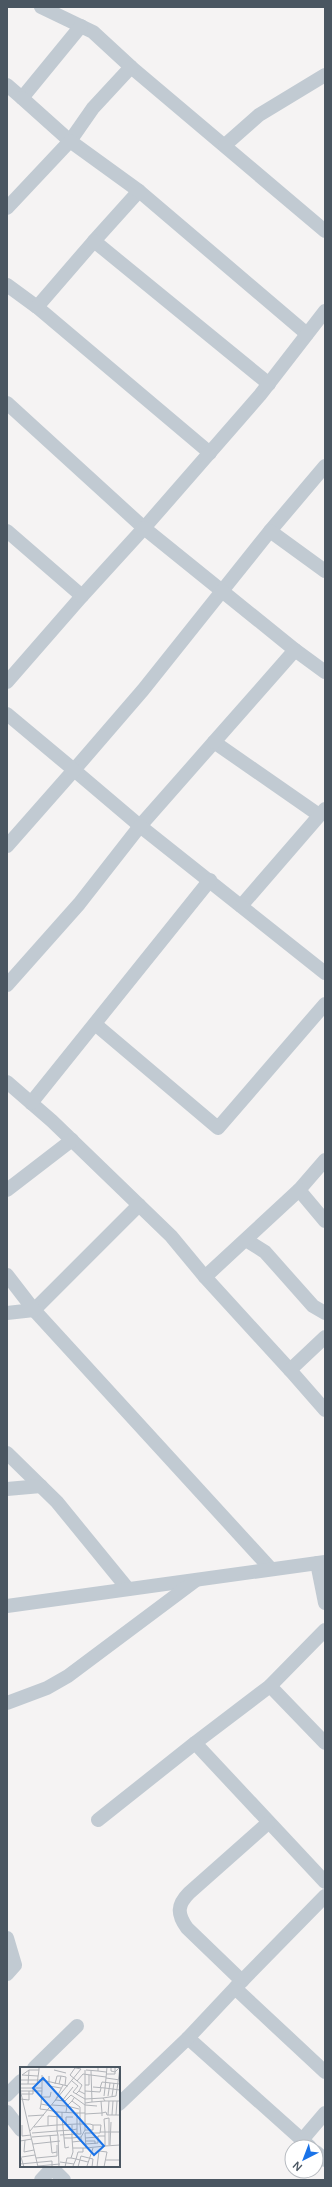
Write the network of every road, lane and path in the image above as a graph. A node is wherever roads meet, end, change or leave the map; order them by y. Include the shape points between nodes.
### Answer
1 (41, 7) edge
2 (81, 26) junction
3 (131, 67) junction
4 (321, 78) edge
5 (7, 85) edge
6 (22, 98) junction
7 (70, 141) junction
8 (225, 145) junction
9 (139, 192) junction
10 (7, 208) edge
11 (325, 231) edge
12 (94, 241) junction
13 (7, 285) edge
14 (37, 307) junction
15 (325, 310) edge
16 (307, 334) junction
17 (269, 384) junction
18 (7, 403) edge
19 (210, 453) junction
20 (325, 466) edge
21 (144, 528) junction
22 (7, 531) edge
23 (270, 531) junction
24 (325, 572) edge
25 (222, 591) junction
26 (82, 596) junction
27 (295, 650) junction
28 (325, 672) edge
29 (7, 682) edge
30 (7, 714) edge
31 (214, 742) junction
32 (74, 770) junction
33 (322, 812) edge
34 (140, 826) junction
35 (7, 846) edge
36 (210, 880) junction
37 (241, 906) junction
38 (325, 973) edge
39 (7, 985) edge
40 (325, 1004) edge
41 (95, 1024) junction
42 (7, 1082) edge
43 (31, 1103) junction
44 (72, 1140) junction
45 (325, 1160) edge
46 (7, 1190) edge
47 (299, 1190) junction
48 (139, 1205) junction
49 (325, 1221) edge
50 (246, 1240) junction
51 (7, 1275) edge
52 (204, 1277) junction
53 (34, 1310) junction
54 (7, 1313) edge
55 (325, 1313) edge
56 (325, 1337) edge
57 (290, 1370) junction
58 (325, 1410) edge
59 (7, 1453) edge
60 (40, 1486) junction
61 (7, 1489) edge
62 (321, 1562) edge
63 (271, 1569) junction
64 (197, 1579) junction
65 (128, 1589) junction
66 (325, 1603) edge
67 (7, 1606) edge
68 (325, 1630) edge
69 (270, 1686) junction
70 (7, 1703) edge
71 (195, 1743) junction
72 (325, 1743) edge
73 (98, 1820) dead end
74 (268, 1823) junction
75 (325, 1882) edge
76 (325, 1896) edge
77 (7, 1938) edge
78 (7, 1974) edge
79 (238, 1985) junction
80 (77, 2026) dead end
81 (188, 2038) junction
82 (35, 2067) edge
83 (325, 2072) edge
84 (20, 2082) edge
85 (7, 2095) edge
86 (120, 2103) edge
87 (7, 2112) edge
88 (325, 2113) edge
89 (20, 2129) edge
90 (302, 2139) edge
91 (309, 2139) edge
92 (52, 2167) edge
93 (41, 2180) edge
94 (64, 2180) edge

1 - 2 street
2 - 3 street via 93,32
2 - 6 street
3 - 7 street via 93,108
3 - 8 street
4 - 8 street via 259,115
5 - 6 street
6 - 7 street
7 - 9 street
7 - 10 street
8 - 11 street
9 - 12 street
9 - 16 street
12 - 14 street
12 - 17 street
13 - 14 street
14 - 19 street
15 - 16 street
16 - 17 street
17 - 19 street
18 - 21 street
19 - 21 street
20 - 23 street
21 - 25 street
21 - 26 street
22 - 26 street
23 - 24 street
23 - 25 street
25 - 27 street
25 - 32 street via 143,690
26 - 29 street
27 - 28 street
27 - 31 street
30 - 32 street
31 - 33 street
31 - 34 street
32 - 34 street
32 - 35 street
33 - 37 street
34 - 36 street
34 - 39 street via 79,904
36 - 37 street
36 - 41 street
37 - 38 street
40 - 41 street via 218,1128
41 - 43 street
42 - 43 street
43 - 44 street
44 - 46 street
44 - 48 street
45 - 47 street
47 - 49 street
47 - 50 street
48 - 52 street via 171,1236
48 - 53 street
50 - 52 street
50 - 55 street via 265,1252 313,1306
51 - 53 street
52 - 57 street
53 - 54 street
53 - 63 street
56 - 57 street
57 - 58 street
59 - 60 street
60 - 61 street
60 - 65 street via 57,1502
62 - 63 street
62 - 66 street
63 - 64 street
64 - 65 street
64 - 70 street via 68,1676 41,1691
65 - 67 street
68 - 69 street
69 - 71 street
69 - 72 street
71 - 73 street
71 - 74 street
74 - 75 street
74 - 79 street via 182,1899 179,1908 180,1918 187,1928
76 - 79 street
77 - 78 street via 15,1965
79 - 81 street
79 - 83 street
80 - 82 street
81 - 86 street
81 - 90 street
84 - 85 street
87 - 89 street
88 - 91 street
92 - 93 street
92 - 94 street

